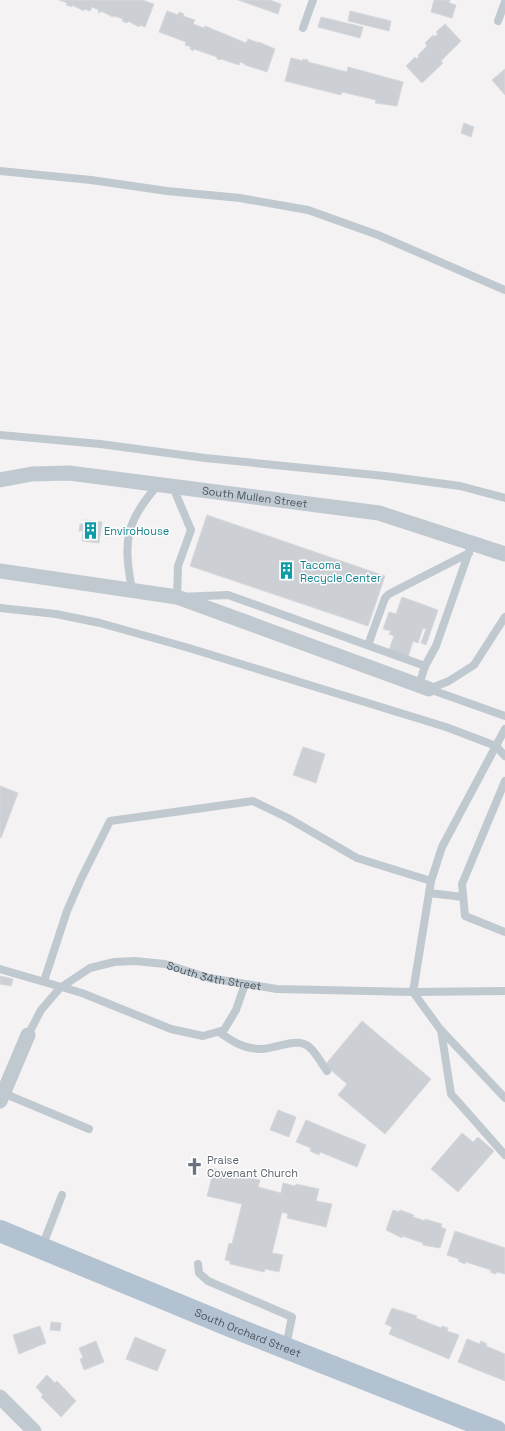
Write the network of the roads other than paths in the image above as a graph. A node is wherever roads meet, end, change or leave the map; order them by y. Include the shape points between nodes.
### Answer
1 (312, 0) edge
2 (505, 2) edge
3 (498, 21) dead end
4 (303, 28) dead end
5 (0, 171) edge
6 (505, 290) edge
7 (0, 435) edge
8 (0, 480) edge
9 (166, 486) junction
10 (505, 498) edge
11 (470, 548) junction
12 (505, 554) edge
13 (0, 571) edge
14 (132, 590) junction
15 (177, 597) junction
16 (0, 608) edge
17 (505, 617) edge
18 (368, 645) junction
19 (425, 666) junction
20 (424, 687) junction
21 (505, 716) edge
22 (505, 729) edge
23 (496, 746) junction
24 (505, 756) edge
25 (505, 781) edge
26 (431, 881) junction
27 (429, 893) junction
28 (463, 897) junction
29 (505, 932) edge
30 (0, 969) edge
31 (44, 981) junction
32 (245, 984) junction
33 (60, 988) junction
34 (505, 991) edge
35 (413, 992) junction
36 (440, 1029) junction
37 (219, 1032) junction
38 (28, 1035) joint
39 (327, 1071) dead end
40 (2, 1097) edge
41 (505, 1098) edge
42 (89, 1129) dead end
43 (505, 1155) edge
44 (62, 1195) dead end
45 (0, 1231) edge
46 (42, 1248) junction
47 (198, 1264) dead end
48 (285, 1347) junction
49 (0, 1397) edge
50 (34, 1431) edge
51 (496, 1431) edge

1 - 4 lane
2 - 3 lane
5 - 6 lane via 240,198 308,210 378,235
7 - 10 lane via 385,476 460,486
8 - 9 street, South Mullen Street via 32,474 69,473
9 - 11 street, South Mullen Street via 379,513
9 - 14 lane via 142,503 129,530 127,559
9 - 15 lane via 191,530 178,566
11 - 12 street, South Mullen Street
11 - 18 lane via 389,594 385,598
11 - 19 lane via 436,646
13 - 14 street
14 - 15 street
15 - 18 lane via 228,595
15 - 20 street
16 - 23 lane via 56,614 107,625 446,727
17 - 20 lane via 474,665 450,681
18 - 19 lane
19 - 20 lane
20 - 21 lane
22 - 23 lane
23 - 24 lane
23 - 26 lane via 442,847
25 - 28 lane via 462,884
26 - 27 lane
26 - 31 lane via 357,858 254,801 110,821 81,879
27 - 28 lane
27 - 35 lane
28 - 29 lane via 465,916
30 - 31 lane
31 - 33 lane
32 - 33 lane, South 34th Street via 208,978 165,964 134,961 114,962 90,968
32 - 35 lane, South 34th Street via 277,989
32 - 37 lane via 236,1010 224,1030
33 - 37 lane via 82,993 171,1029 203,1036
33 - 38 lane, South 34th Street via 41,1010
34 - 35 lane, South 34th Street
35 - 36 lane
36 - 41 lane
36 - 43 lane via 451,1094
37 - 39 lane via 245,1047 260,1049 298,1043 307,1045
38 - 40 street, South 34th Street
40 - 42 lane
44 - 46 lane
45 - 46 main road, South Orchard Street
46 - 48 main road, South Orchard Street
47 - 48 lane via 199,1273 208,1281 292,1317
48 - 51 main road, South Orchard Street
49 - 50 street

